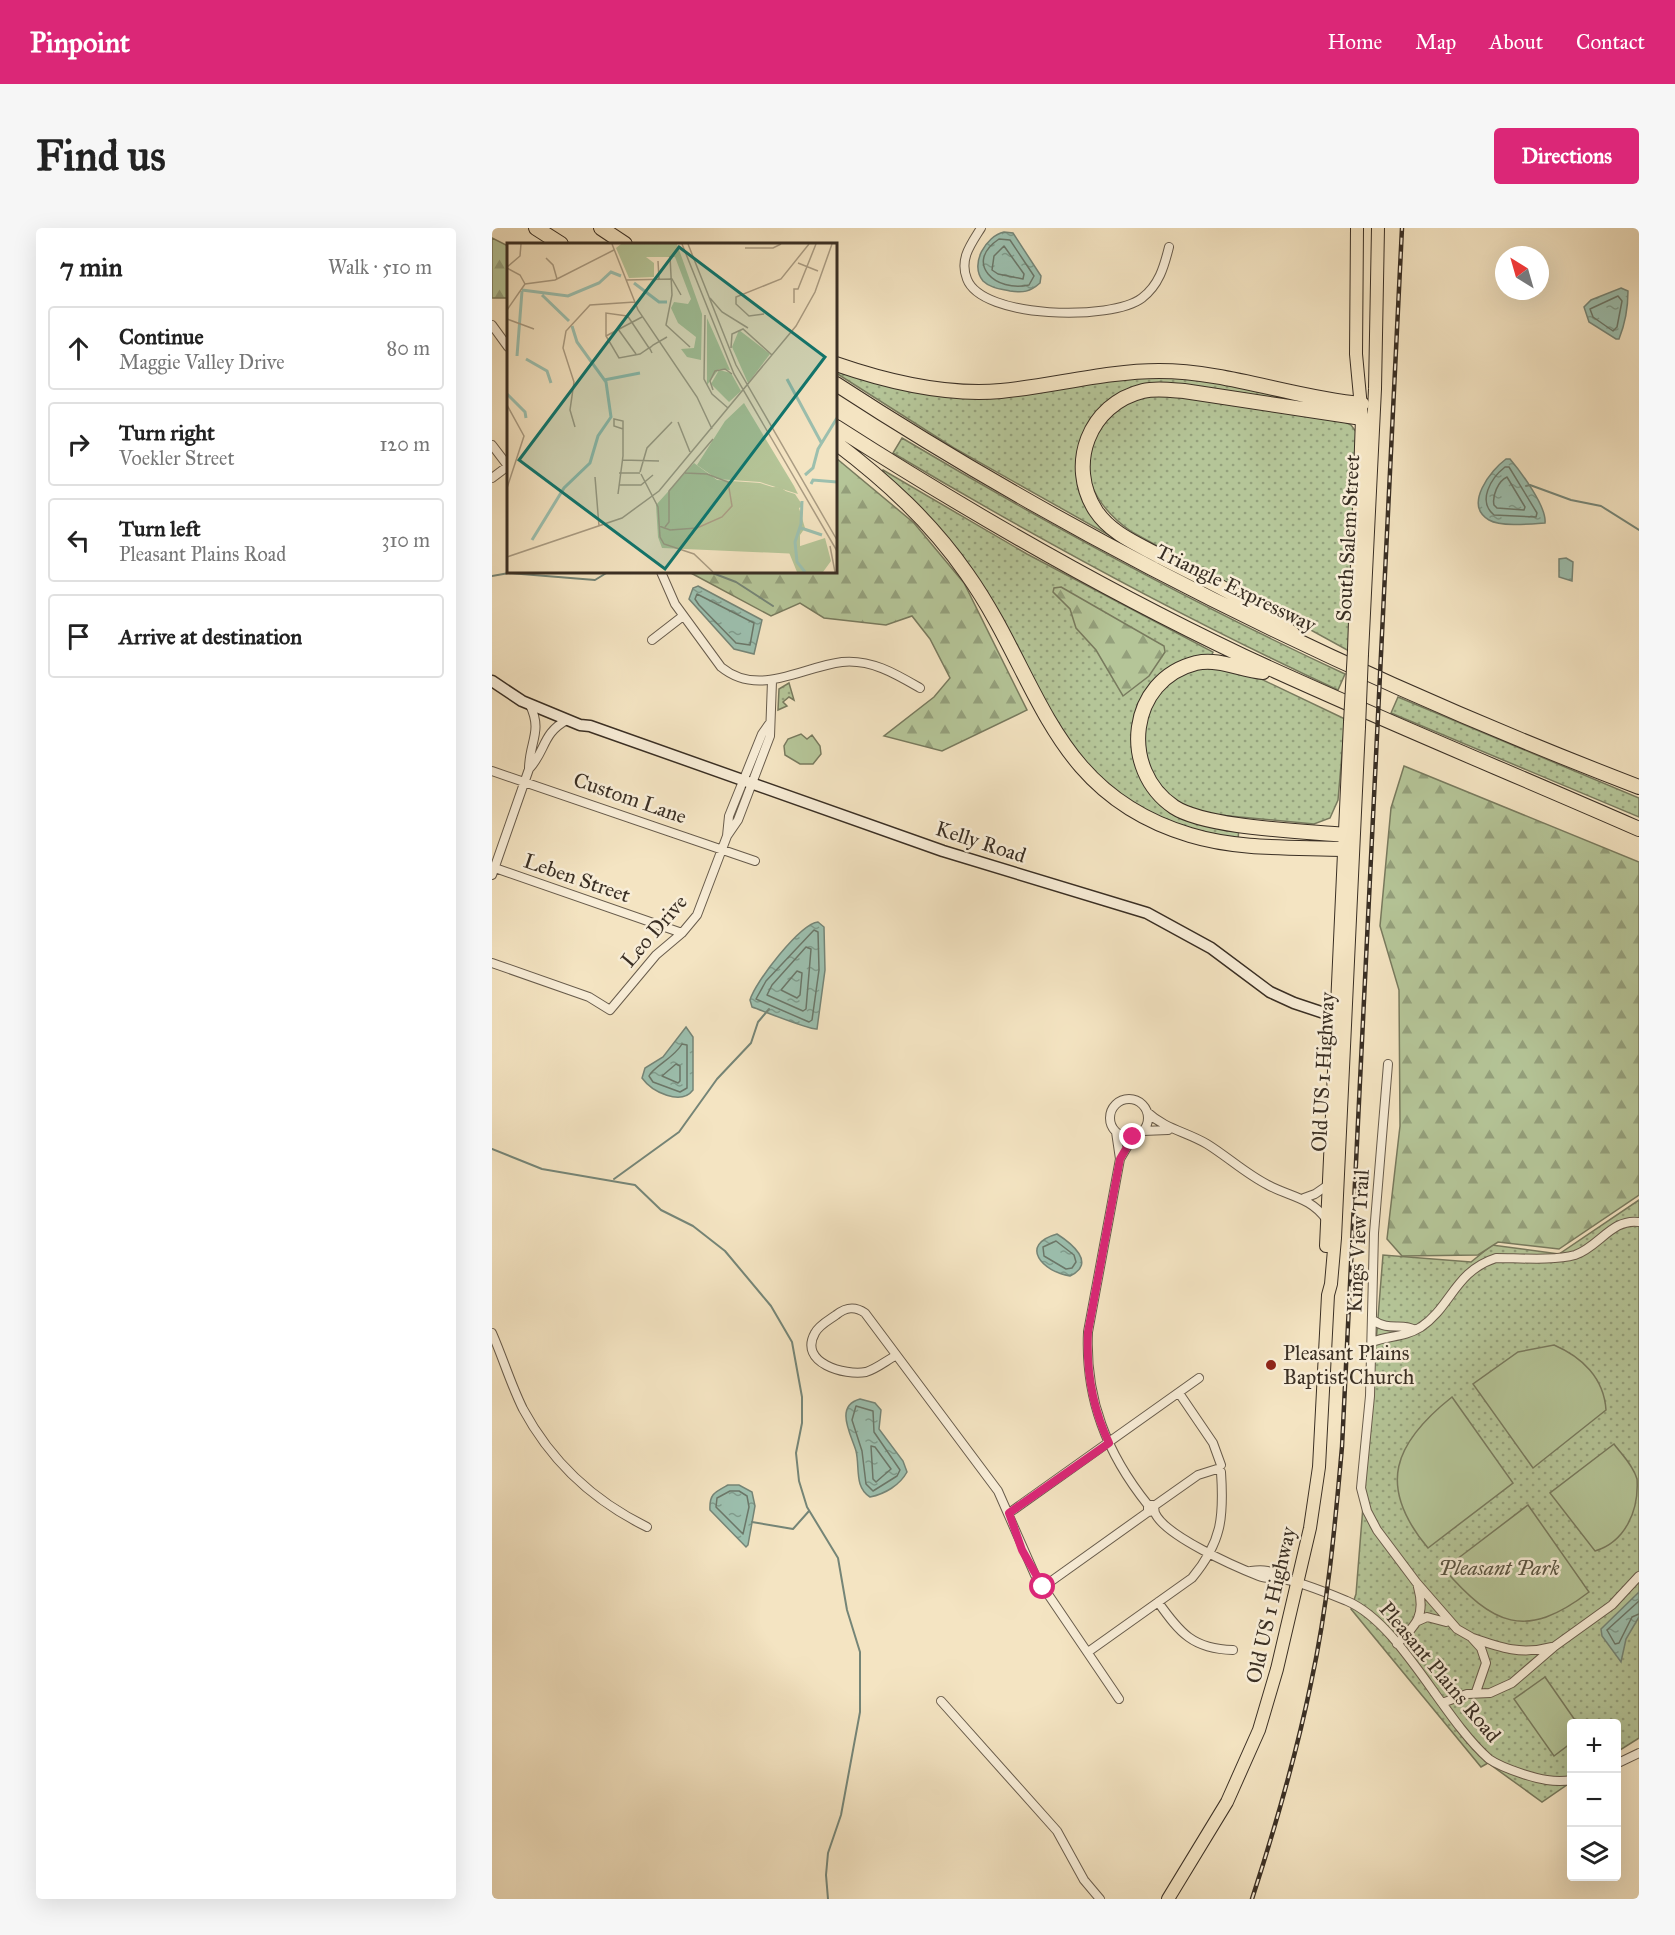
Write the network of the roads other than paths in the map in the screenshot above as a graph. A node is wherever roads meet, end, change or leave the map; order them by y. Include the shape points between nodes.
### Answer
1 (536, 228) edge
2 (601, 228) edge
3 (981, 228) edge
4 (1358, 228) edge
5 (1378, 228) edge
6 (559, 243) edge
7 (624, 243) edge
8 (1169, 247) dead end
9 (492, 325) edge
10 (500, 335) junction
11 (492, 341) edge
12 (507, 346) edge
13 (837, 364) edge
14 (837, 385) edge
15 (1368, 412) junction
16 (837, 428) edge
17 (837, 444) edge
18 (492, 445) edge
19 (507, 465) edge
20 (507, 467) edge
21 (492, 478) edge
22 (660, 573) edge
23 (683, 616) junction
24 (652, 640) dead end
25 (1307, 647) junction
26 (1282, 672) junction
27 (492, 681) edge
28 (772, 681) junction
29 (920, 688) dead end
30 (514, 694) junction
31 (530, 705) junction
32 (567, 720) junction
33 (590, 726) junction
34 (529, 769) junction
35 (492, 771) edge
36 (749, 780) junction
37 (524, 781) junction
38 (1639, 788) edge
39 (1639, 829) edge
40 (1349, 842) junction
41 (722, 849) junction
42 (755, 861) dead end
43 (493, 871) edge
44 (682, 933) junction
45 (492, 963) edge
46 (1341, 1019) junction
47 (1388, 1064) dead end
48 (1147, 1113) junction
49 (1173, 1130) junction
50 (1143, 1131) junction
51 (1116, 1132) junction
52 (1133, 1137) junction
53 (1120, 1159) junction
54 (1328, 1185) junction
55 (1304, 1198) junction
56 (1327, 1220) junction
57 (1639, 1222) edge
58 (1328, 1295) junction
59 (1372, 1320) junction
60 (1415, 1330) junction
61 (492, 1333) edge
62 (1372, 1342) junction
63 (895, 1356) junction
64 (1199, 1378) dead end
65 (1179, 1393) junction
66 (1109, 1443) junction
67 (1220, 1468) junction
68 (1151, 1509) junction
69 (1009, 1513) junction
70 (647, 1527) dead end
71 (1208, 1554) junction
72 (1639, 1576) edge
73 (1416, 1582) junction
74 (1297, 1584) junction
75 (1043, 1587) junction
76 (1158, 1602) junction
77 (1418, 1621) junction
78 (1452, 1625) junction
79 (1472, 1638) junction
80 (1397, 1644) junction
81 (1555, 1646) junction
82 (1233, 1650) dead end
83 (1088, 1652) junction
84 (1476, 1692) junction
85 (1119, 1699) dead end
86 (941, 1701) dead end
87 (1442, 1703) junction
88 (1639, 1752) edge
89 (1621, 1762) edge
90 (1567, 1781) edge
91 (1100, 1899) edge
92 (1168, 1899) edge

1 - 6 highway
2 - 7 highway
3 - 8 street via 966,252 965,266 967,280 980,295 1021,308 1064,313 1126,308 1142,299 1156,285
4 - 15 main road, South Salem Street via 1356,354
5 - 15 main road, South Salem Street
9 - 10 street
10 - 11 street
10 - 12 street
13 - 15 highway via 888,381 964,391 998,391 1156,371 1195,372
14 - 25 highway, Triangle Expressway via 1050,514
15 - 25 highway via 1155,389 1131,395 1110,407 1094,425 1084,449 1082,463 1089,497 1105,522 1132,541 1270,615
15 - 40 main road, South Salem Street, bridge
16 - 26 highway via 1059,561
17 - 40 highway via 895,491 944,542 998,622 1056,735 1090,776 1113,796 1159,823 1210,840
18 - 19 street
20 - 21 street
22 - 23 street
23 - 24 street
23 - 28 street via 730,675
25 - 38 highway, Triangle Expressway
26 - 39 highway
26 - 40 highway via 1260,672 1211,662 1196,663 1167,678 1139,718 1137,744 1142,769 1163,798 1192,815
27 - 30 street, Kelly Road
28 - 29 street via 843,662 892,671
28 - 36 street, Leo Drive via 770,736
30 - 31 street, Kelly Road
30 - 33 street, Kelly Road
31 - 32 street, Kelly Road
31 - 34 street via 538,727
32 - 33 street, Kelly Road
32 - 34 street via 549,733
33 - 36 street, Kelly Road
34 - 37 street
35 - 37 street, Custom Lane
36 - 41 street, Leo Drive via 738,820
36 - 46 street, Kelly Road via 943,851 1147,913 1212,948 1270,992
37 - 41 street, Custom Lane
37 - 43 street
40 - 46 main road, Old US 1 Highway
41 - 42 street, Custom Lane
41 - 44 street, Leo Drive via 697,915
43 - 44 street, Leben Street
44 - 45 street, Leo Drive via 656,955 610,1010 589,998
46 - 54 main road, Old US 1 Highway
46 - 58 main road, Old US 1 Highway via 1335,1238
47 - 59 street, Kings View Trail via 1374,1233
48 - 49 street
48 - 50 street
48 - 51 street via 1134,1100 1117,1104 1110,1121
49 - 50 street
49 - 55 street via 1208,1145 1276,1189
50 - 52 street
51 - 52 street
51 - 53 street, Pleasant Plains Road
52 - 53 street, Pleasant Plains Road
53 - 66 street, Pleasant Plains Road via 1088,1332 1087,1358 1096,1414
54 - 55 street
54 - 56 main road, Old US 1 Highway
55 - 56 street
56 - 58 main road, Old US 1 Highway
57 - 60 street via 1626,1221 1616,1226 1575,1255 1496,1258 1483,1263 1462,1277 1431,1318
58 - 74 main road, Old US 1 Highway via 1319,1467
59 - 60 street via 1382,1327
59 - 62 street, Kings View Trail
60 - 62 street via 1409,1335
61 - 70 street via 524,1410 558,1460 601,1500
62 - 73 street, Kings View Trail via 1361,1488 1377,1530
63 - 63 street via 871,1321 860,1309 852,1307 840,1311 812,1337 813,1350 822,1363 843,1372 872,1370
63 - 69 street via 988,1476
64 - 65 street
65 - 66 street
65 - 67 street via 1213,1443
66 - 68 street, Pleasant Plains Road via 1128,1481
66 - 69 street
67 - 68 street via 1198,1475
67 - 71 street via 1220,1532
68 - 71 street, Pleasant Plains Road
68 - 75 street
69 - 75 street via 1022,1550
71 - 74 street, Pleasant Plains Road via 1251,1571 1275,1573
71 - 76 street via 1192,1578
72 - 81 street via 1612,1605
73 - 77 street via 1420,1601
73 - 78 street, Kings View Trail
74 - 80 street, Pleasant Plains Road via 1366,1610
74 - 92 main road, Old US 1 Highway via 1259,1730 1227,1802
75 - 83 street
76 - 82 street via 1190,1639 1214,1650
76 - 83 street
77 - 78 street, Kings View Trail via 1440,1618
77 - 80 street
78 - 79 street, Kings View Trail
79 - 81 street via 1511,1651 1533,1652
79 - 84 street, Kings View Trail via 1481,1648 1486,1664
80 - 87 street, Pleasant Plains Road
81 - 84 street via 1512,1683 1490,1693
83 - 85 street
84 - 87 street
86 - 91 street via 1057,1831 1084,1880
87 - 90 street, Pleasant Plains Road via 1491,1760 1537,1779
88 - 89 street

